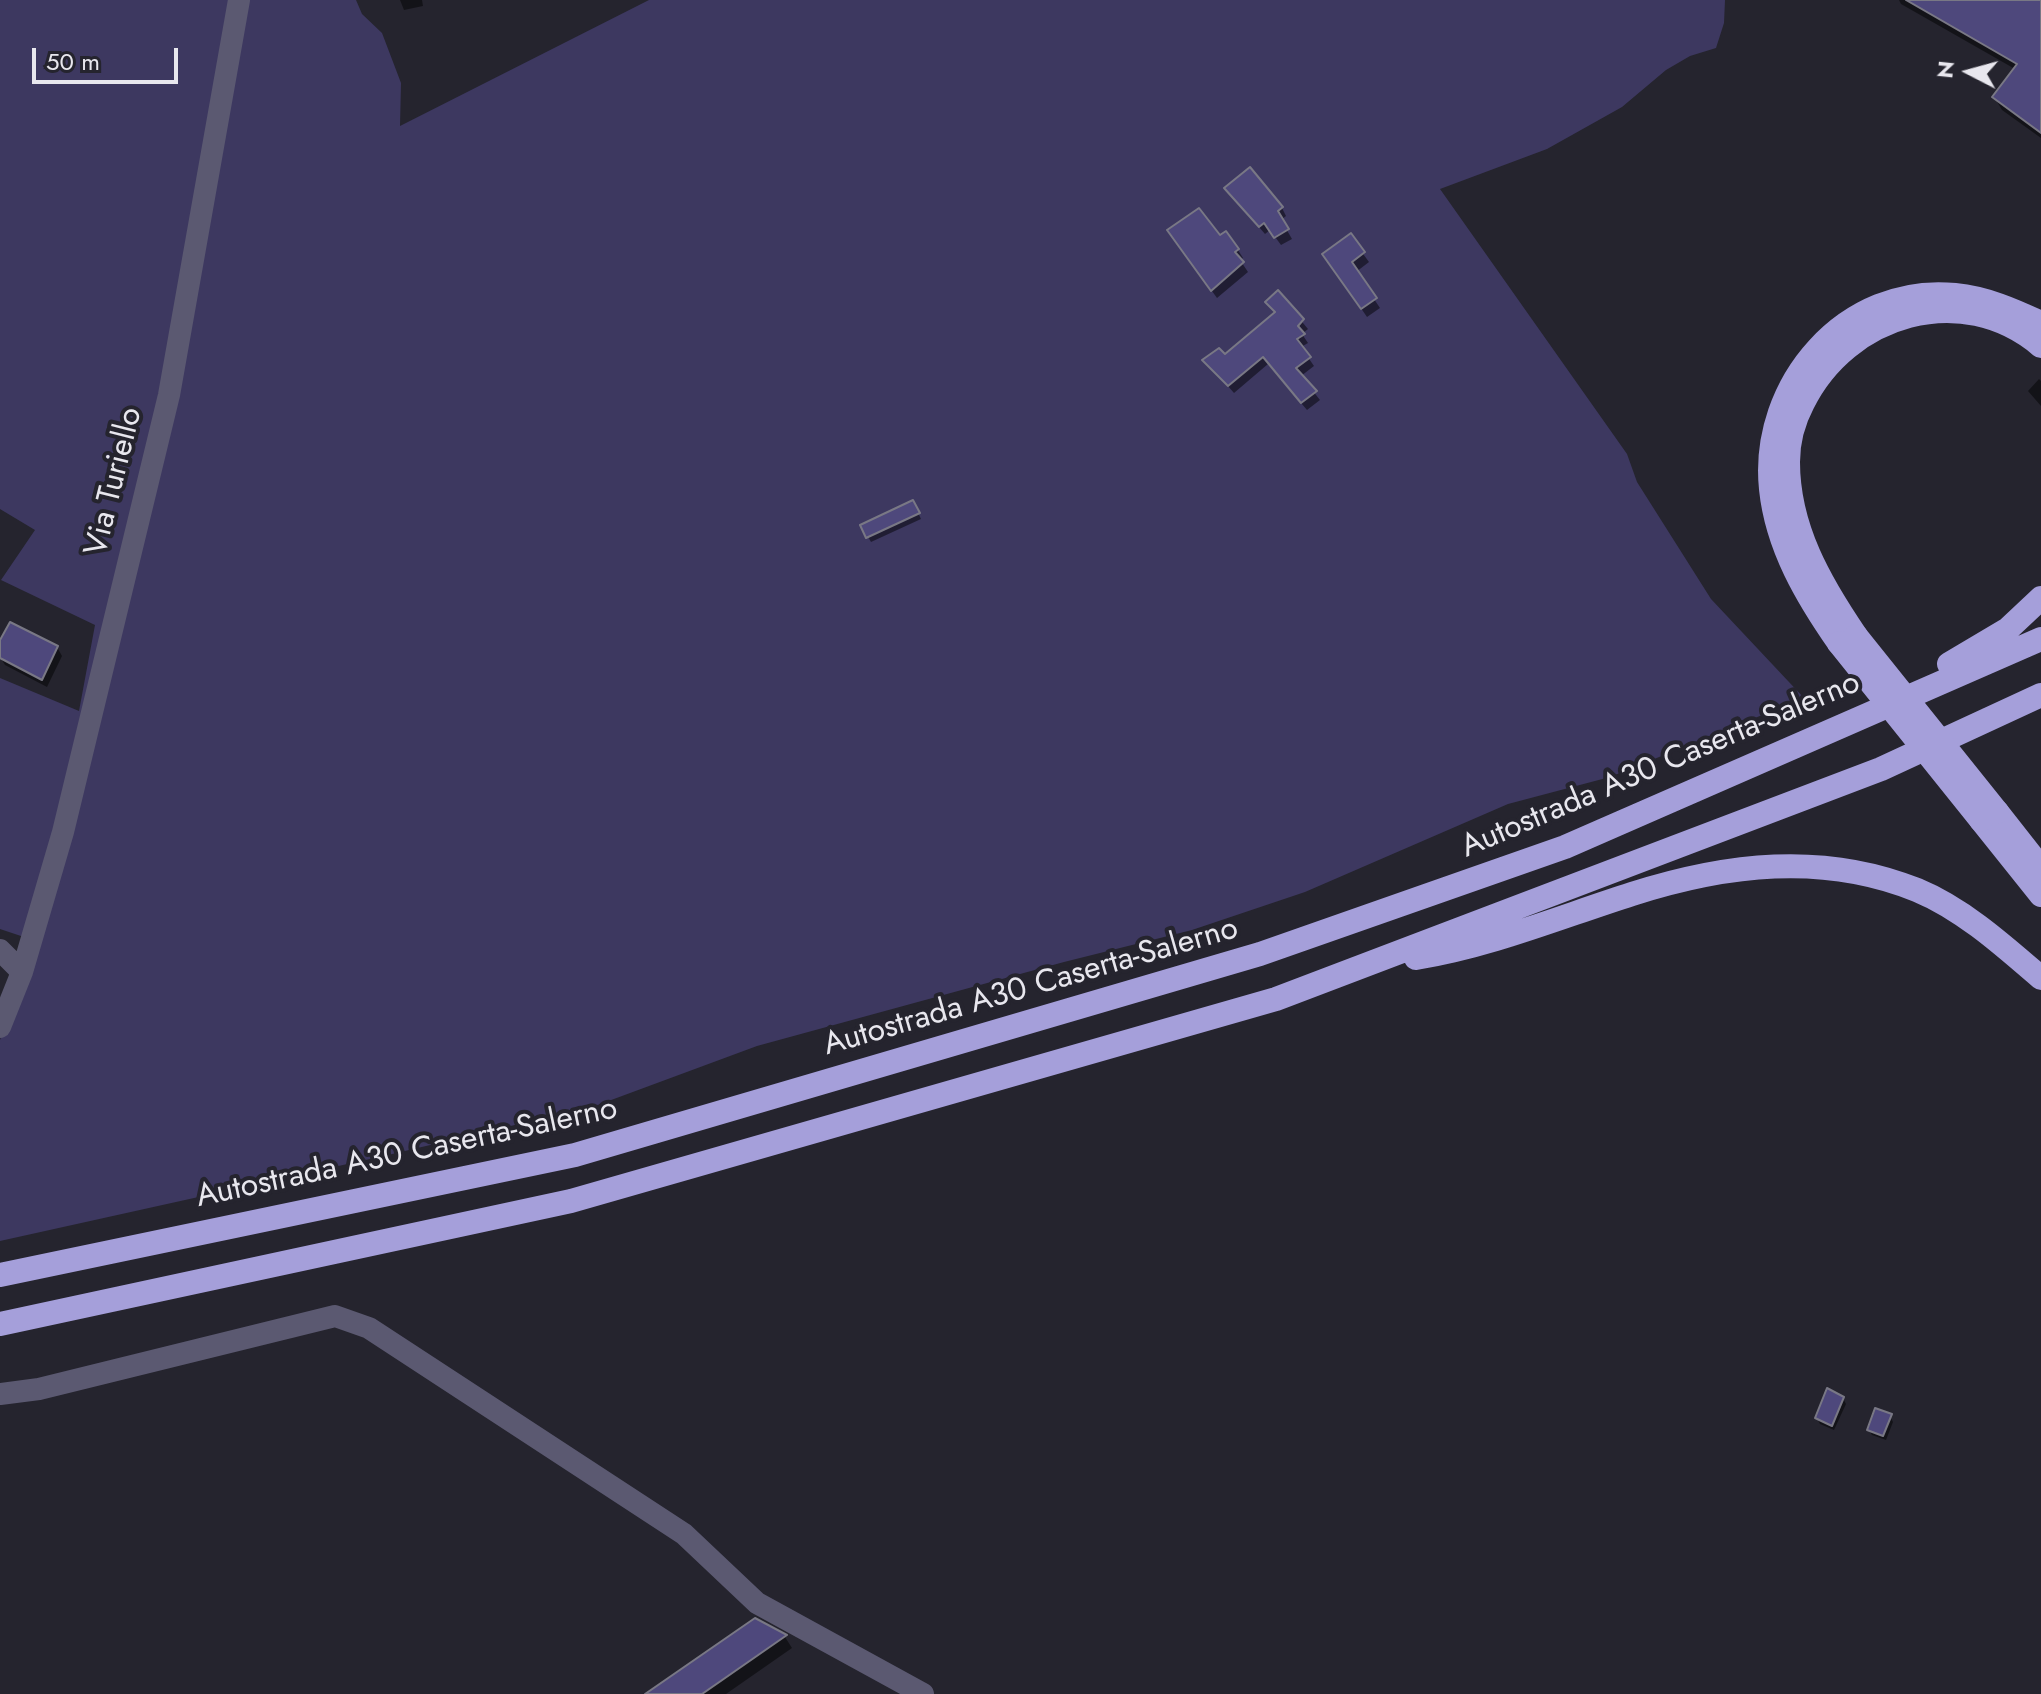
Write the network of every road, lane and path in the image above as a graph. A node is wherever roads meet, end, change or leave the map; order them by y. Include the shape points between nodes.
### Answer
1 (239, 0) edge
2 (2041, 323) edge
3 (2041, 346) edge
4 (2041, 598) edge
5 (2041, 639) edge
6 (1848, 640) junction
7 (2041, 695) edge
8 (1989, 816) junction
9 (1565, 847) junction
10 (2041, 868) edge
11 (2041, 895) edge
12 (0, 950) edge
13 (1364, 966) junction
14 (22, 972) junction
15 (2041, 978) edge
16 (0, 1027) edge
17 (0, 1275) edge
18 (0, 1324) edge
19 (0, 1394) edge
20 (923, 1694) edge

1 - 14 street, Via Turiello via 169,395 63,832
2 - 6 highway via 1981,299 1953,294 1909,297 1841,327 1797,374 1774,426 1771,488 1776,518 1797,574
3 - 6 highway via 1978,316 1919,314 1866,332 1828,363 1811,387 1790,445 1792,501 1804,546
4 - 9 highway via 2008,629 1969,654 1665,790
5 - 9 highway, Autostrada A30 Caserta-Salerno
6 - 8 highway, bridge
7 - 13 highway via 1881,769
8 - 10 highway
8 - 11 highway
9 - 17 highway, Autostrada A30 Caserta-Salerno via 1260,954 575,1155
12 - 14 street
13 - 15 highway via 1451,952 1709,873 1779,865 1844,869 1919,891 1966,918
13 - 18 highway via 1276,999 571,1201
14 - 16 street, Via Turiello
19 - 20 street via 335,1316 369,1328 684,1534 757,1603

